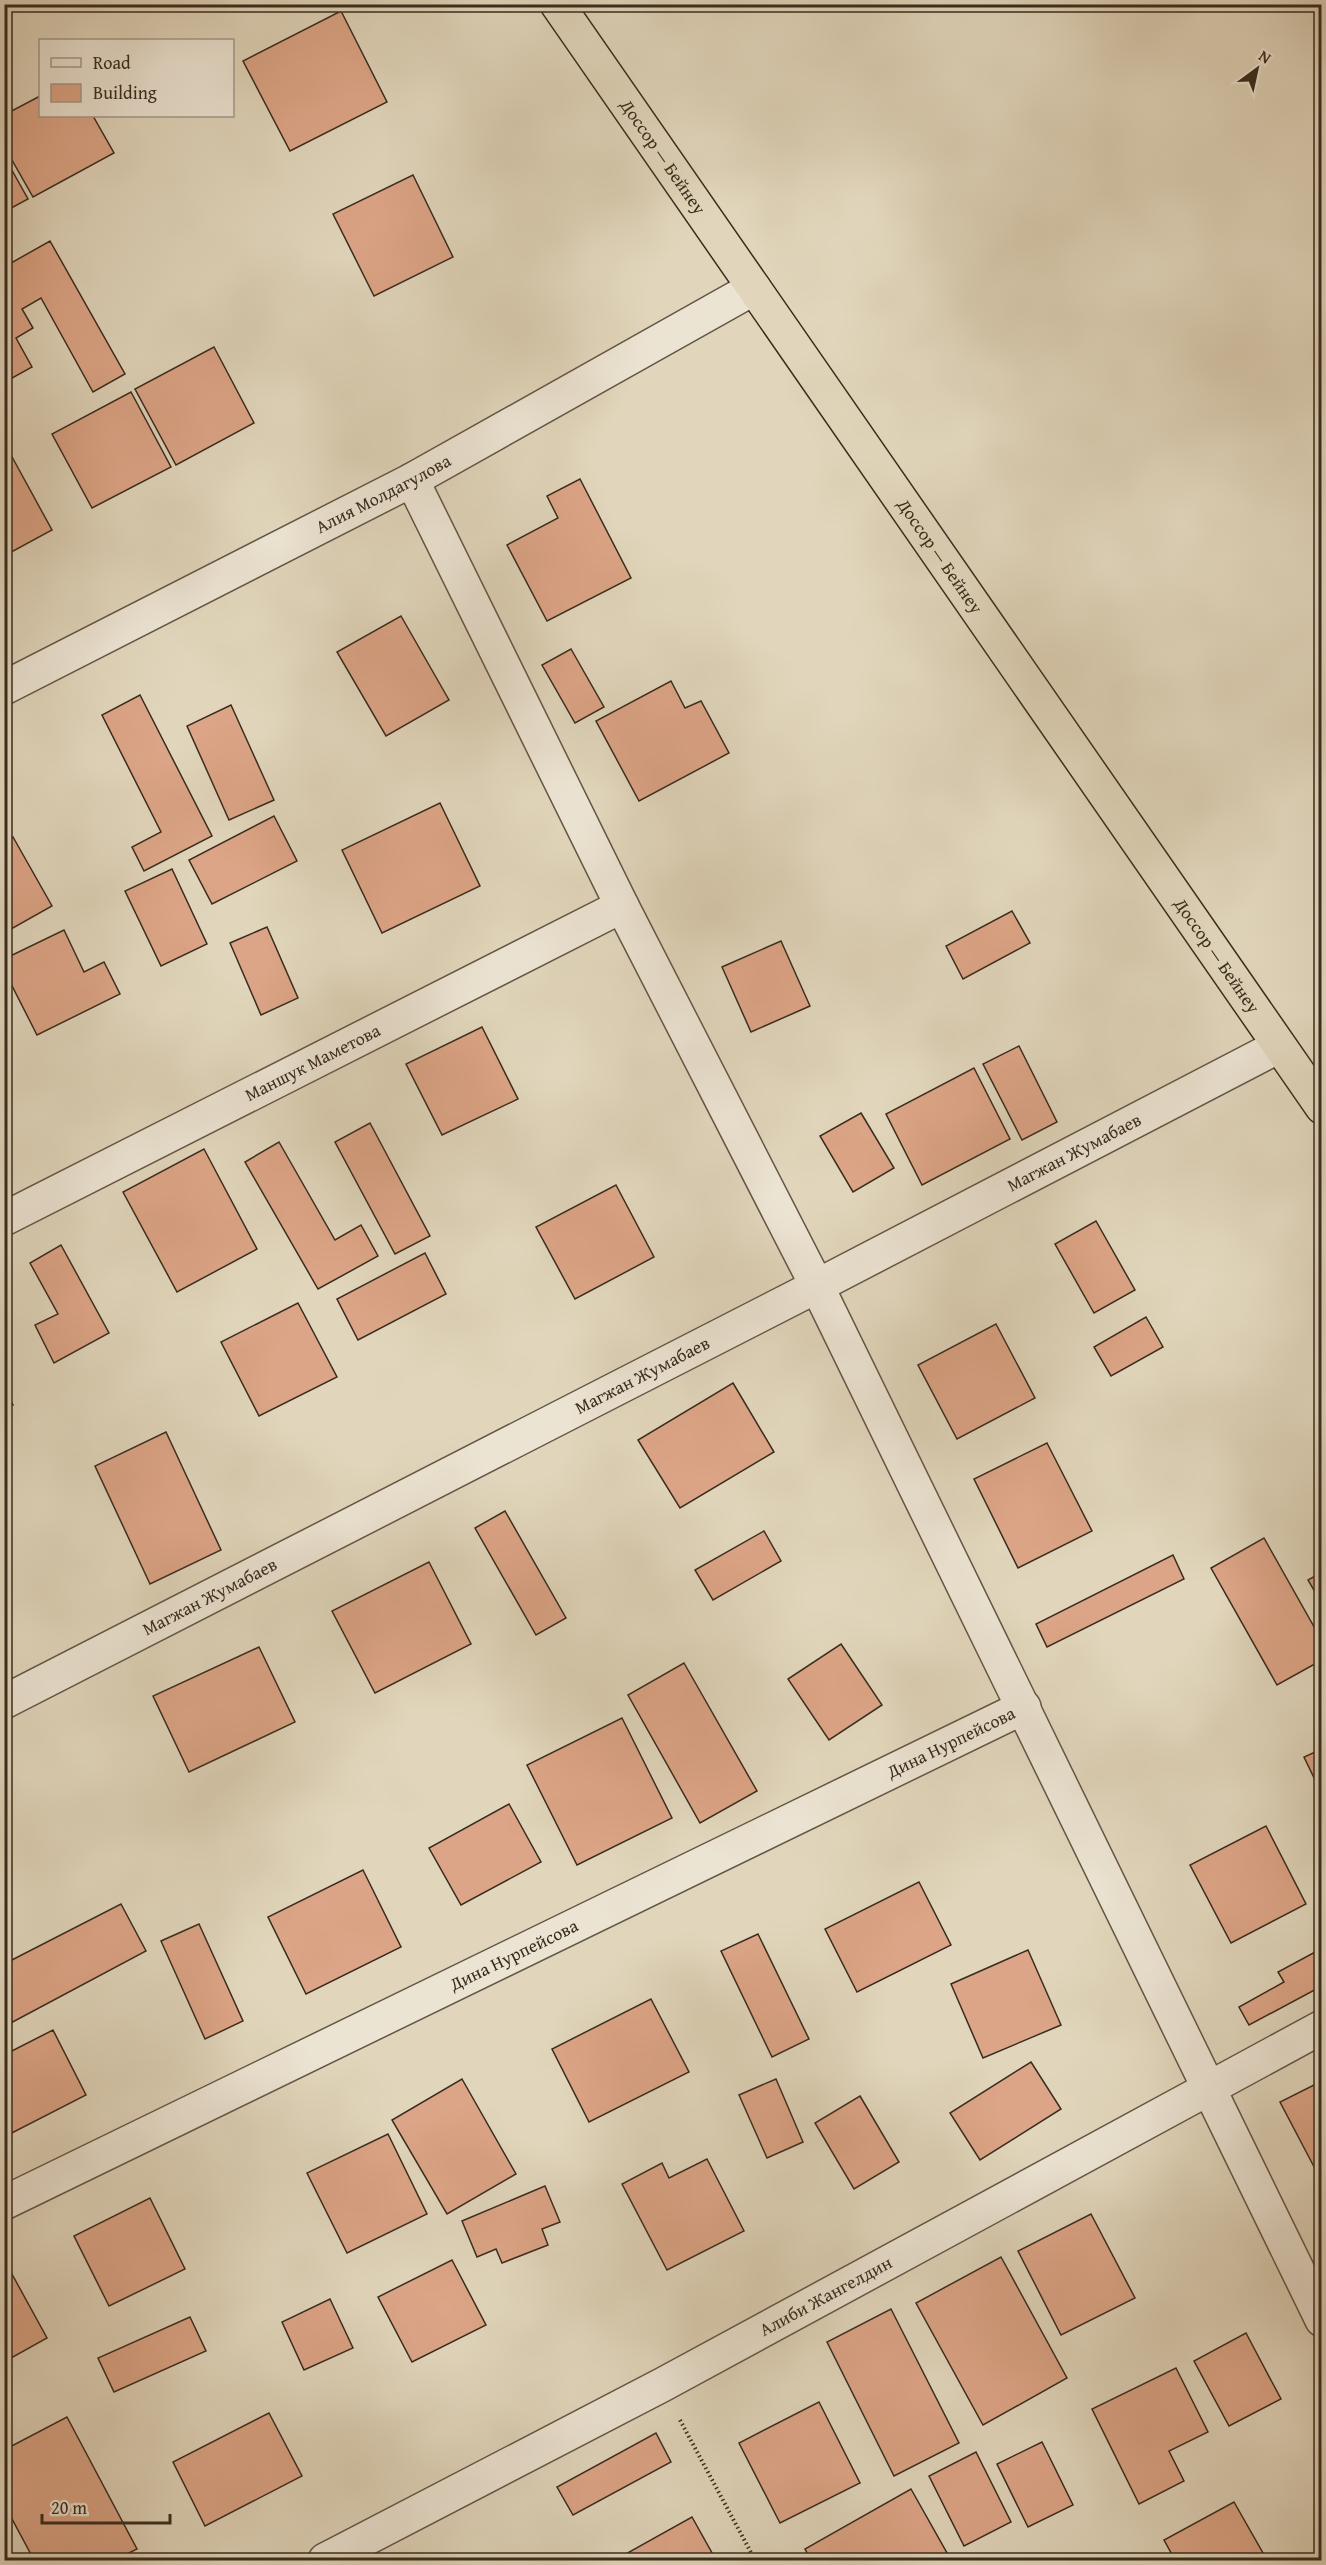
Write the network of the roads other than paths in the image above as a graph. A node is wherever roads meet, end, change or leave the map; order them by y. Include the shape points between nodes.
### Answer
1 (557, 4) edge
2 (754, 288) junction
3 (412, 480) junction
4 (4, 688) edge
5 (622, 906) junction
6 (1279, 1046) junction
7 (1322, 1107) edge
8 (4, 1219) edge
9 (817, 1286) junction
10 (4, 1702) edge
11 (1024, 1707) junction
12 (1322, 2027) edge
13 (1210, 2089) junction
14 (4, 2203) edge
15 (1322, 2320) edge
16 (325, 2560) edge

1 - 2 highway, Доссор — Бейнеу
2 - 3 street, Алия Молдагулова
2 - 6 highway, Доссор — Бейнеу
3 - 4 street, Алия Молдагулова
3 - 5 street
5 - 8 street, Маншук Маметова
5 - 9 street
6 - 7 highway, Доссор — Бейнеу
6 - 9 street, Магжан Жумабаев
9 - 10 street, Магжан Жумабаев
9 - 11 street
11 - 13 street
11 - 14 street, Дина Нурпейсова
12 - 13 street, Алиби Жангелдин
13 - 15 street
13 - 16 street, Алиби Жангелдин via 662,2385

